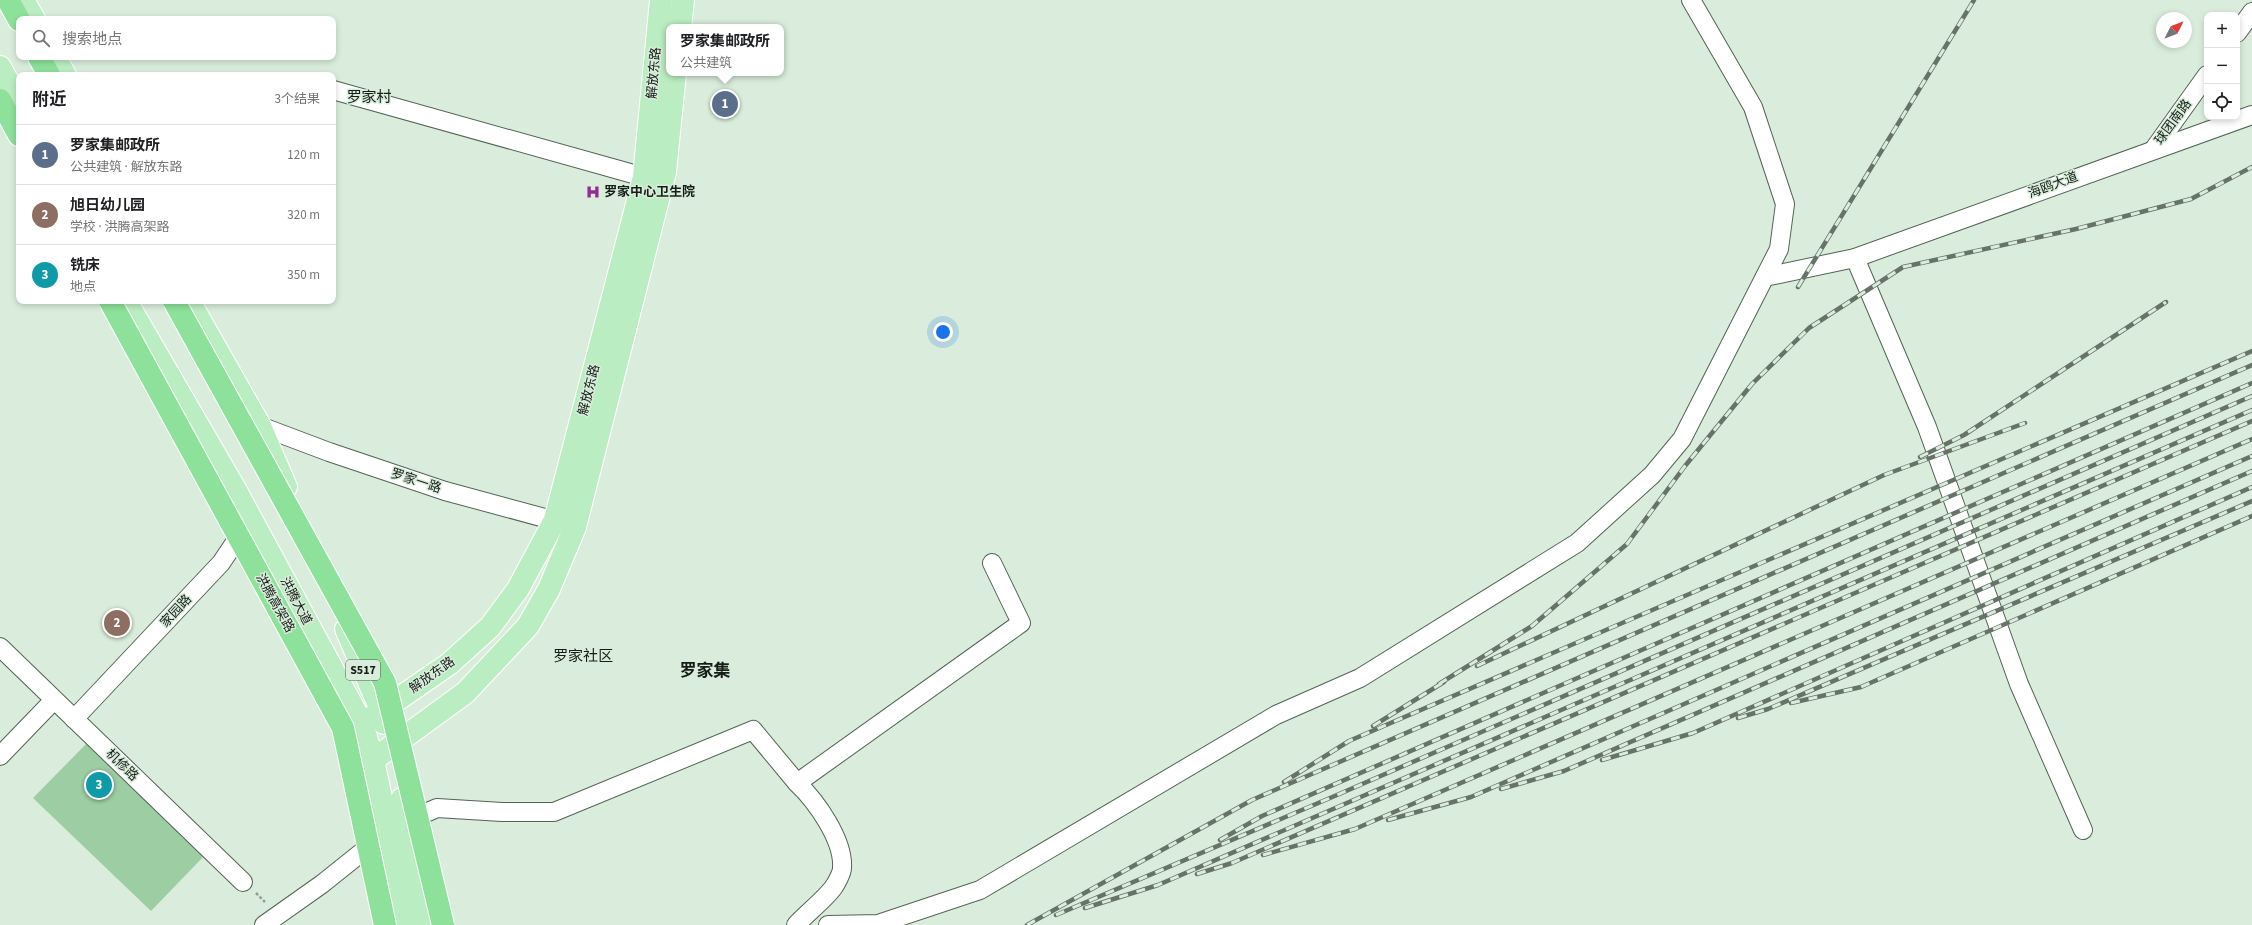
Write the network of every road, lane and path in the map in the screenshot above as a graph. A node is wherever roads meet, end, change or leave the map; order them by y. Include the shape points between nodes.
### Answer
1 (8, 0) edge
2 (24, 0) edge
3 (661, 0) edge
4 (683, 0) edge
5 (1691, 0) edge
6 (2252, 12) edge
7 (17, 16) edge
8 (32, 16) edge
9 (680, 24) edge
10 (2240, 29) edge
11 (41, 60) edge
12 (57, 60) edge
13 (0, 67) edge
14 (47, 72) edge
15 (63, 72) edge
16 (675, 76) edge
17 (2204, 79) edge
18 (336, 91) edge
19 (16, 96) edge
20 (0, 100) edge
21 (2252, 114) edge
22 (16, 129) edge
23 (2154, 149) junction
24 (644, 177) junction
25 (1855, 258) junction
26 (1765, 277) junction
27 (112, 304) edge
28 (128, 304) edge
29 (176, 304) edge
30 (191, 304) edge
31 (260, 426) junction
32 (235, 489) junction
33 (555, 520) junction
34 (575, 527) junction
35 (992, 563) dead end
36 (0, 647) edge
37 (54, 700) junction
38 (381, 710) junction
39 (74, 719) junction
40 (362, 724) junction
41 (382, 754) junction
42 (0, 756) edge
43 (797, 783) junction
44 (407, 821) junction
45 (2083, 830) dead end
46 (387, 832) junction
47 (243, 882) joint
48 (279, 915) junction
49 (264, 925) edge
50 (385, 925) edge
51 (408, 925) edge
52 (430, 925) edge
53 (443, 925) edge
54 (796, 925) edge
55 (828, 925) edge

1 - 7 highway
2 - 8 main road
3 - 24 main road, 解放东路
4 - 9 main road
5 - 26 street via 1753,107 1785,204 1779,249
6 - 10 street
11 - 14 highway
12 - 15 main road
13 - 19 main road
16 - 34 main road, 解放东路 via 665,172
17 - 23 street, 球团南路
18 - 24 street
20 - 22 highway
21 - 23 street, 海鸥大道
23 - 25 street, 海鸥大道
24 - 33 main road, 解放东路
25 - 26 street, 海鸥大道
25 - 45 street via 1927,427 2019,684
26 - 55 street via 1682,439 1652,475 1577,543 1360,678 1276,715 980,890 878,924
27 - 50 highway, 洪腾高架路, bridge via 343,728
28 - 32 main road, 洪腾大道
29 - 53 highway, bridge via 385,683
30 - 31 main road, 洪腾大道
31 - 33 street, 罗家一路 via 445,491
31 - 38 main road, 洪腾大道 / S517
32 - 39 street, 家园路 via 244,529 221,564
32 - 40 main road, 洪腾大道 / S517
33 - 34 street, 罗家一路
33 - 38 main road, 解放东路 via 518,589 490,628 449,664
34 - 41 main road, 解放东路 via 549,588 528,626 465,693
35 - 43 street via 1021,623
36 - 37 street, 机修路
37 - 39 street, 机修路
37 - 42 street
38 - 40 main road, 解放东路
38 - 41 main road, 洪腾大道 / S517
39 - 47 street, 机修路
40 - 41 main road, 洪腾大道 / S517
41 - 44 main road, 洪腾大道 / S517
41 - 46 main road, 洪腾大道 / S517
43 - 44 street via 753,730 554,812 437,808
43 - 54 street via 811,796 827,820 839,848 842,869 833,888
44 - 52 main road, 洪腾大道 / S517
46 - 48 street
46 - 51 main road, 洪腾大道 / S517
47 - 48 path
48 - 49 street

